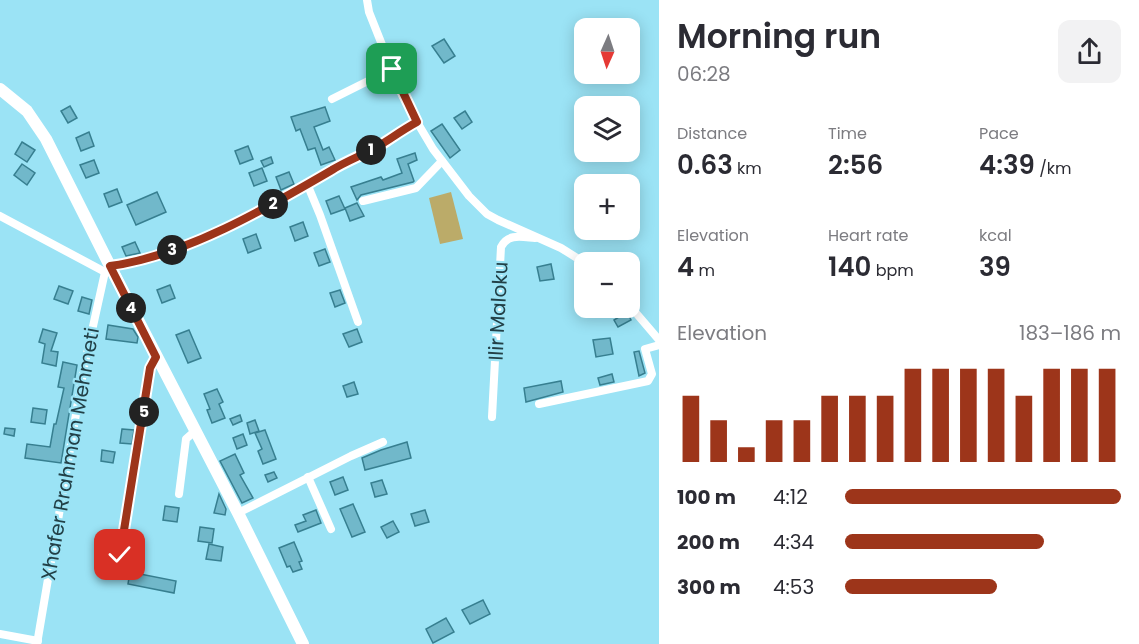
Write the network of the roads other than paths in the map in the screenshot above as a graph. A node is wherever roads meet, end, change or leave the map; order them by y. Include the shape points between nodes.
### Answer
1 (367, 0) edge
2 (392, 69) junction
3 (0, 89) edge
4 (332, 99) dead end
5 (417, 122) junction
6 (442, 161) junction
7 (308, 186) junction
8 (363, 201) dead end
9 (0, 216) edge
10 (539, 238) junction
11 (574, 255) edge
12 (107, 269) junction
13 (640, 318) edge
14 (358, 322) dead end
15 (659, 340) edge
16 (659, 345) edge
17 (156, 357) junction
18 (539, 404) dead end
19 (492, 417) dead end
20 (195, 431) junction
21 (383, 442) dead end
22 (308, 477) junction
23 (179, 494) dead end
24 (238, 513) junction
25 (331, 529) dead end
26 (120, 555) dead end
27 (0, 634) edge
28 (38, 642) edge
29 (303, 644) edge

1 - 2 street, Ilir Maloku
2 - 4 street
2 - 5 street, Ilir Maloku
3 - 12 main road via 27,111 41,129
5 - 6 street, Ilir Maloku
5 - 7 street
6 - 8 street via 416,188
6 - 10 street, Ilir Maloku via 488,214
7 - 12 street via 189,244
7 - 14 street
9 - 12 street
10 - 11 street, Ilir Maloku
10 - 19 street, Ilir Maloku via 510,237 501,247
12 - 17 main road
12 - 28 street, Xhafer Rrahman Mehmeti via 84,367
13 - 15 street
16 - 18 street via 645,349 652,374 648,381
17 - 20 main road
17 - 26 street via 150,368
20 - 23 street via 186,439
20 - 24 main road
21 - 22 street
22 - 24 street
22 - 25 street
24 - 29 main road
27 - 28 street

